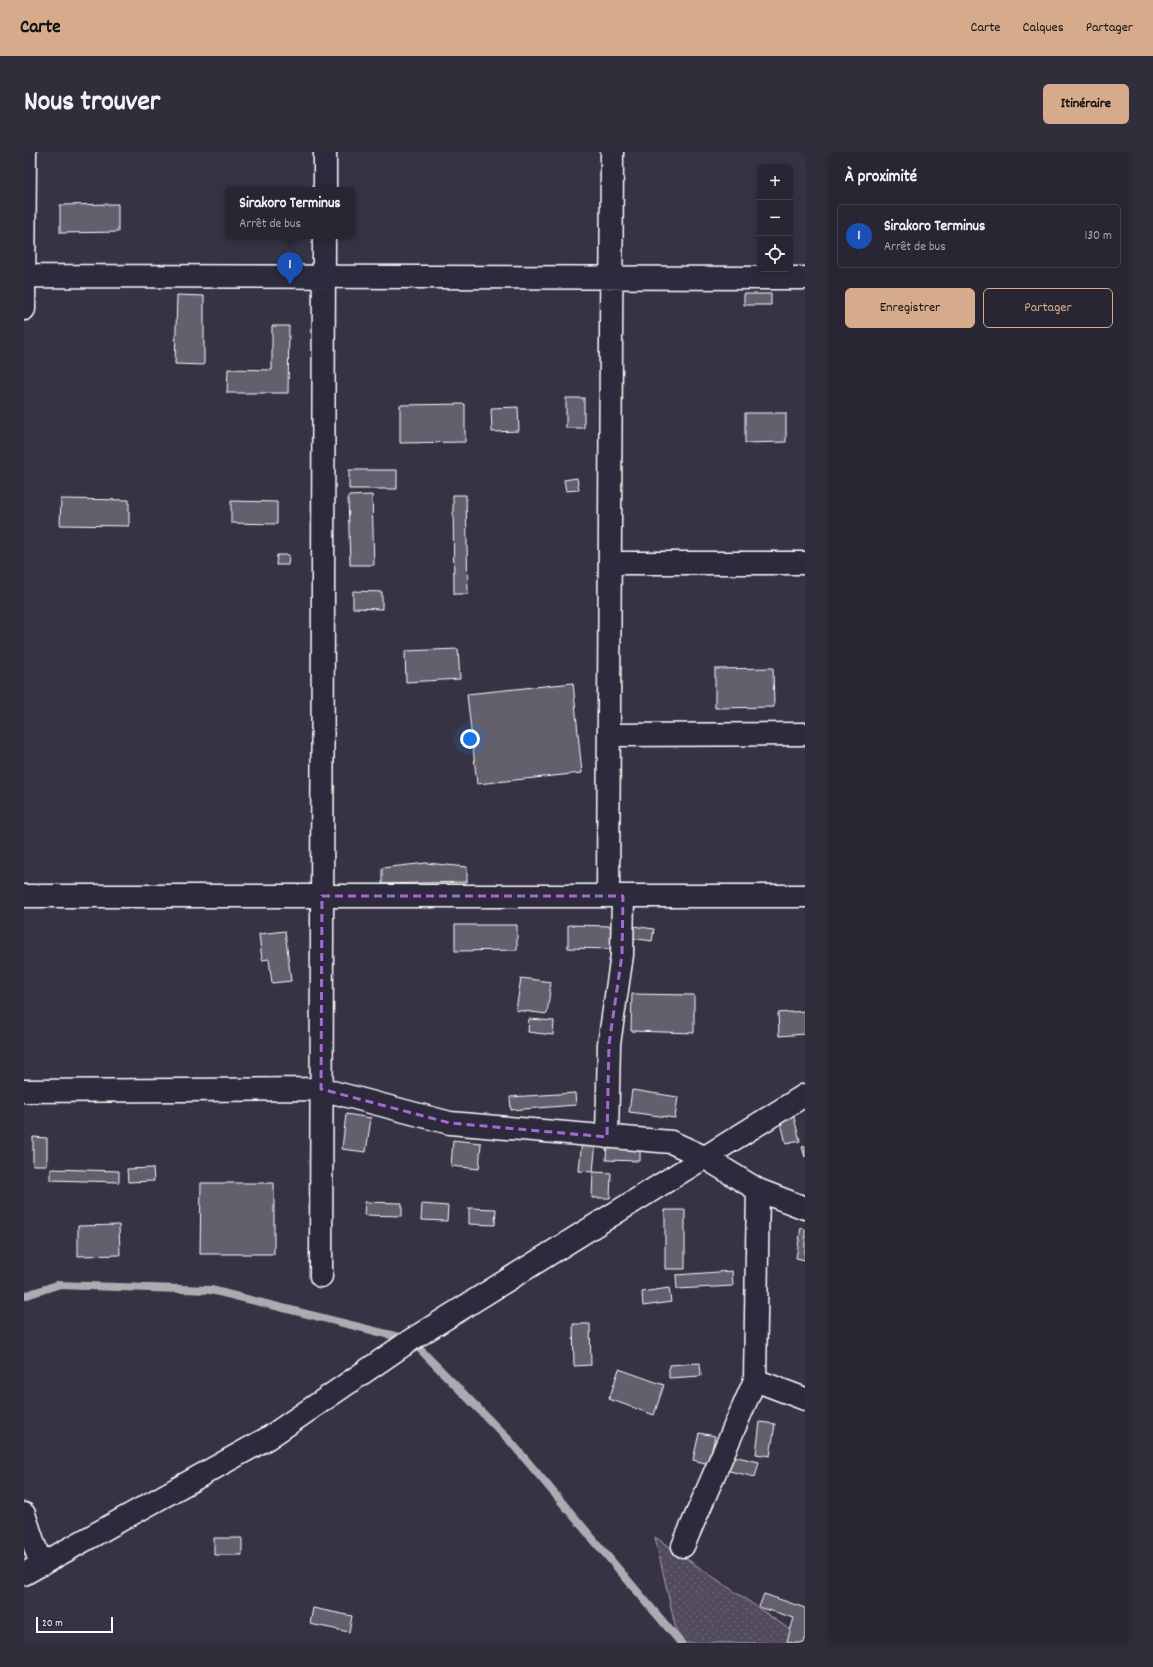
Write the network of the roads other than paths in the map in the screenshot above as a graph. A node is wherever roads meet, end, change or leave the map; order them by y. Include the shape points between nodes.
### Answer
1 (25, 152) edge
2 (325, 152) edge
3 (612, 152) edge
4 (325, 187) edge
5 (324, 239) edge
6 (24, 276) edge
7 (324, 276) junction
8 (611, 278) junction
9 (805, 278) edge
10 (24, 309) edge
11 (610, 563) junction
12 (805, 563) edge
13 (805, 734) edge
14 (609, 735) junction
15 (24, 896) edge
16 (322, 896) junction
17 (615, 896) junction
18 (805, 896) edge
19 (321, 1089) junction
20 (24, 1091) edge
21 (805, 1095) edge
22 (607, 1137) junction
23 (704, 1158) junction
24 (758, 1190) junction
25 (805, 1208) edge
26 (321, 1276) dead end
27 (755, 1380) junction
28 (805, 1399) edge
29 (24, 1514) edge
30 (683, 1546) dead end
31 (33, 1570) edge

1 - 6 street
2 - 4 street
3 - 8 street
5 - 7 street
6 - 7 street
6 - 10 street
7 - 8 street
7 - 16 street
8 - 9 street
8 - 11 street
11 - 12 street
11 - 14 street
13 - 14 street
14 - 17 street
15 - 16 street
16 - 17 street
16 - 19 street
17 - 18 street
17 - 22 street via 622,955 609,1044
19 - 20 street
19 - 22 street via 450,1123
19 - 26 street
21 - 23 street
22 - 23 street via 671,1142
23 - 24 street
23 - 31 street via 411,1340 268,1438
24 - 25 street
24 - 27 street
27 - 28 street
27 - 30 street
29 - 31 street

